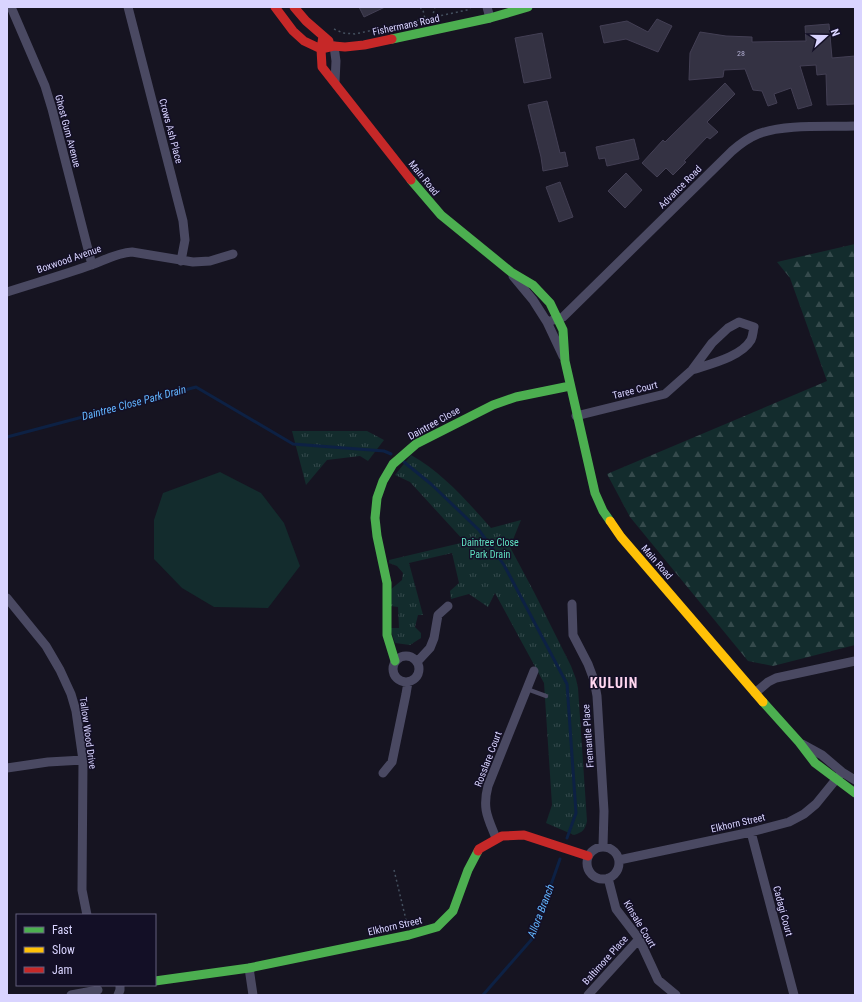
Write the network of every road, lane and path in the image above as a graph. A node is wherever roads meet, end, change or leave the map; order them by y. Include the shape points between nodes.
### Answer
1 (11, 7) edge
2 (128, 7) edge
3 (275, 7) edge
4 (294, 7) edge
5 (420, 7) edge
6 (435, 7) edge
7 (471, 7) edge
8 (487, 7) edge
9 (528, 7) edge
10 (432, 18) junction
11 (490, 18) junction
12 (425, 19) junction
13 (332, 29) dead end
14 (324, 36) junction
15 (334, 46) junction
16 (321, 49) junction
17 (335, 82) junction
18 (855, 126) edge
19 (233, 254) dead end
20 (181, 261) junction
21 (92, 265) junction
22 (511, 272) junction
23 (7, 292) edge
24 (558, 319) junction
25 (547, 322) junction
26 (565, 361) junction
27 (692, 370) junction
28 (570, 386) junction
29 (576, 416) junction
30 (8, 602) edge
31 (572, 604) dead end
32 (448, 606) dead end
33 (395, 661) junction
34 (855, 661) edge
35 (417, 662) junction
36 (534, 671) dead end
37 (408, 682) junction
38 (527, 689) junction
39 (755, 693) junction
40 (546, 696) dead end
41 (800, 742) junction
42 (83, 760) junction
43 (7, 768) edge
44 (842, 772) junction
45 (383, 773) dead end
46 (836, 780) junction
47 (855, 780) edge
48 (855, 793) edge
49 (751, 832) junction
50 (496, 838) junction
51 (603, 846) junction
52 (588, 856) junction
53 (618, 860) junction
54 (394, 870) dead end
55 (608, 878) junction
56 (87, 914) edge
57 (407, 926) dead end
58 (639, 939) junction
59 (249, 968) junction
60 (156, 981) edge
61 (99, 990) edge
62 (72, 995) edge
63 (253, 995) edge
64 (588, 995) edge
65 (676, 995) edge
66 (794, 995) edge

1 - 21 street, Ghost Gum Avenue via 45,86
2 - 20 street, Crows Ash Place via 183,221
3 - 16 street via 293,31 304,41
4 - 14 street
5 - 12 path
6 - 10 path
7 - 10 path
8 - 11 street
9 - 11 street, Fishermans Road
10 - 12 path
11 - 15 street, Fishermans Road via 364,45
12 - 13 path via 355,34
14 - 15 street
14 - 16 street, Main Road
15 - 16 street
15 - 17 street
16 - 17 street, Main Road via 322,67
17 - 22 street, Main Road via 441,215
18 - 24 street, Advance Road via 784,128 770,130 745,140 563,317
19 - 20 street via 202,262
20 - 21 street, Boxwood Avenue via 132,252 115,254
21 - 23 street, Boxwood Avenue
22 - 24 street, Main Road via 533,284 550,303
22 - 25 street, Main Road
24 - 25 street, Advance Road
24 - 26 street, Main Road via 563,330
25 - 26 street, Main Road
26 - 28 street, Main Road
27 - 27 street, Taree Court via 712,342 728,328 739,322 754,327 751,340 739,351 721,361
27 - 29 street, Taree Court via 665,394
28 - 29 street, Main Road
28 - 33 street, Daintree Close via 516,397 493,405 416,444 393,464 381,486 375,518 386,583 387,636
29 - 39 street, Main Road via 595,493 602,511 621,537
30 - 42 street, Tallow Wood Drive via 46,646 72,694
31 - 51 street, Fremantle Place via 573,635 588,664 597,696 604,811
32 - 35 street via 438,615 430,648
33 - 35 street via 406,656
33 - 37 street via 394,674 400,680
34 - 39 street via 776,678
35 - 37 street via 418,675
36 - 38 street, Rosslare Court
37 - 45 street via 392,762
38 - 40 lane
38 - 50 street, Rosslare Court via 488,786 485,807
39 - 41 street, Main Road
41 - 44 street, Main Road via 822,755
41 - 46 street, Main Road via 815,763
42 - 43 street
42 - 56 street, Tallow Wood Drive via 82,890
44 - 46 street, Elkhorn Street
44 - 47 street, Main Road
46 - 48 street, Main Road
46 - 49 street, Elkhorn Street via 804,814 789,822
49 - 53 street, Elkhorn Street
49 - 66 street, Cadagi Court
50 - 52 street, Elkhorn Street via 524,835
50 - 59 street, Elkhorn Street via 479,849 468,870 453,911 437,927
51 - 52 street via 595,848
51 - 53 street via 613,850
52 - 55 street via 590,872 596,877
53 - 55 street via 616,871
54 - 57 path
55 - 58 street, Kinsale Court via 616,909
58 - 64 street, Baltimore Place
58 - 65 street, Kinsale Court via 658,980
59 - 60 street, Elkhorn Street
59 - 63 street
61 - 62 street

